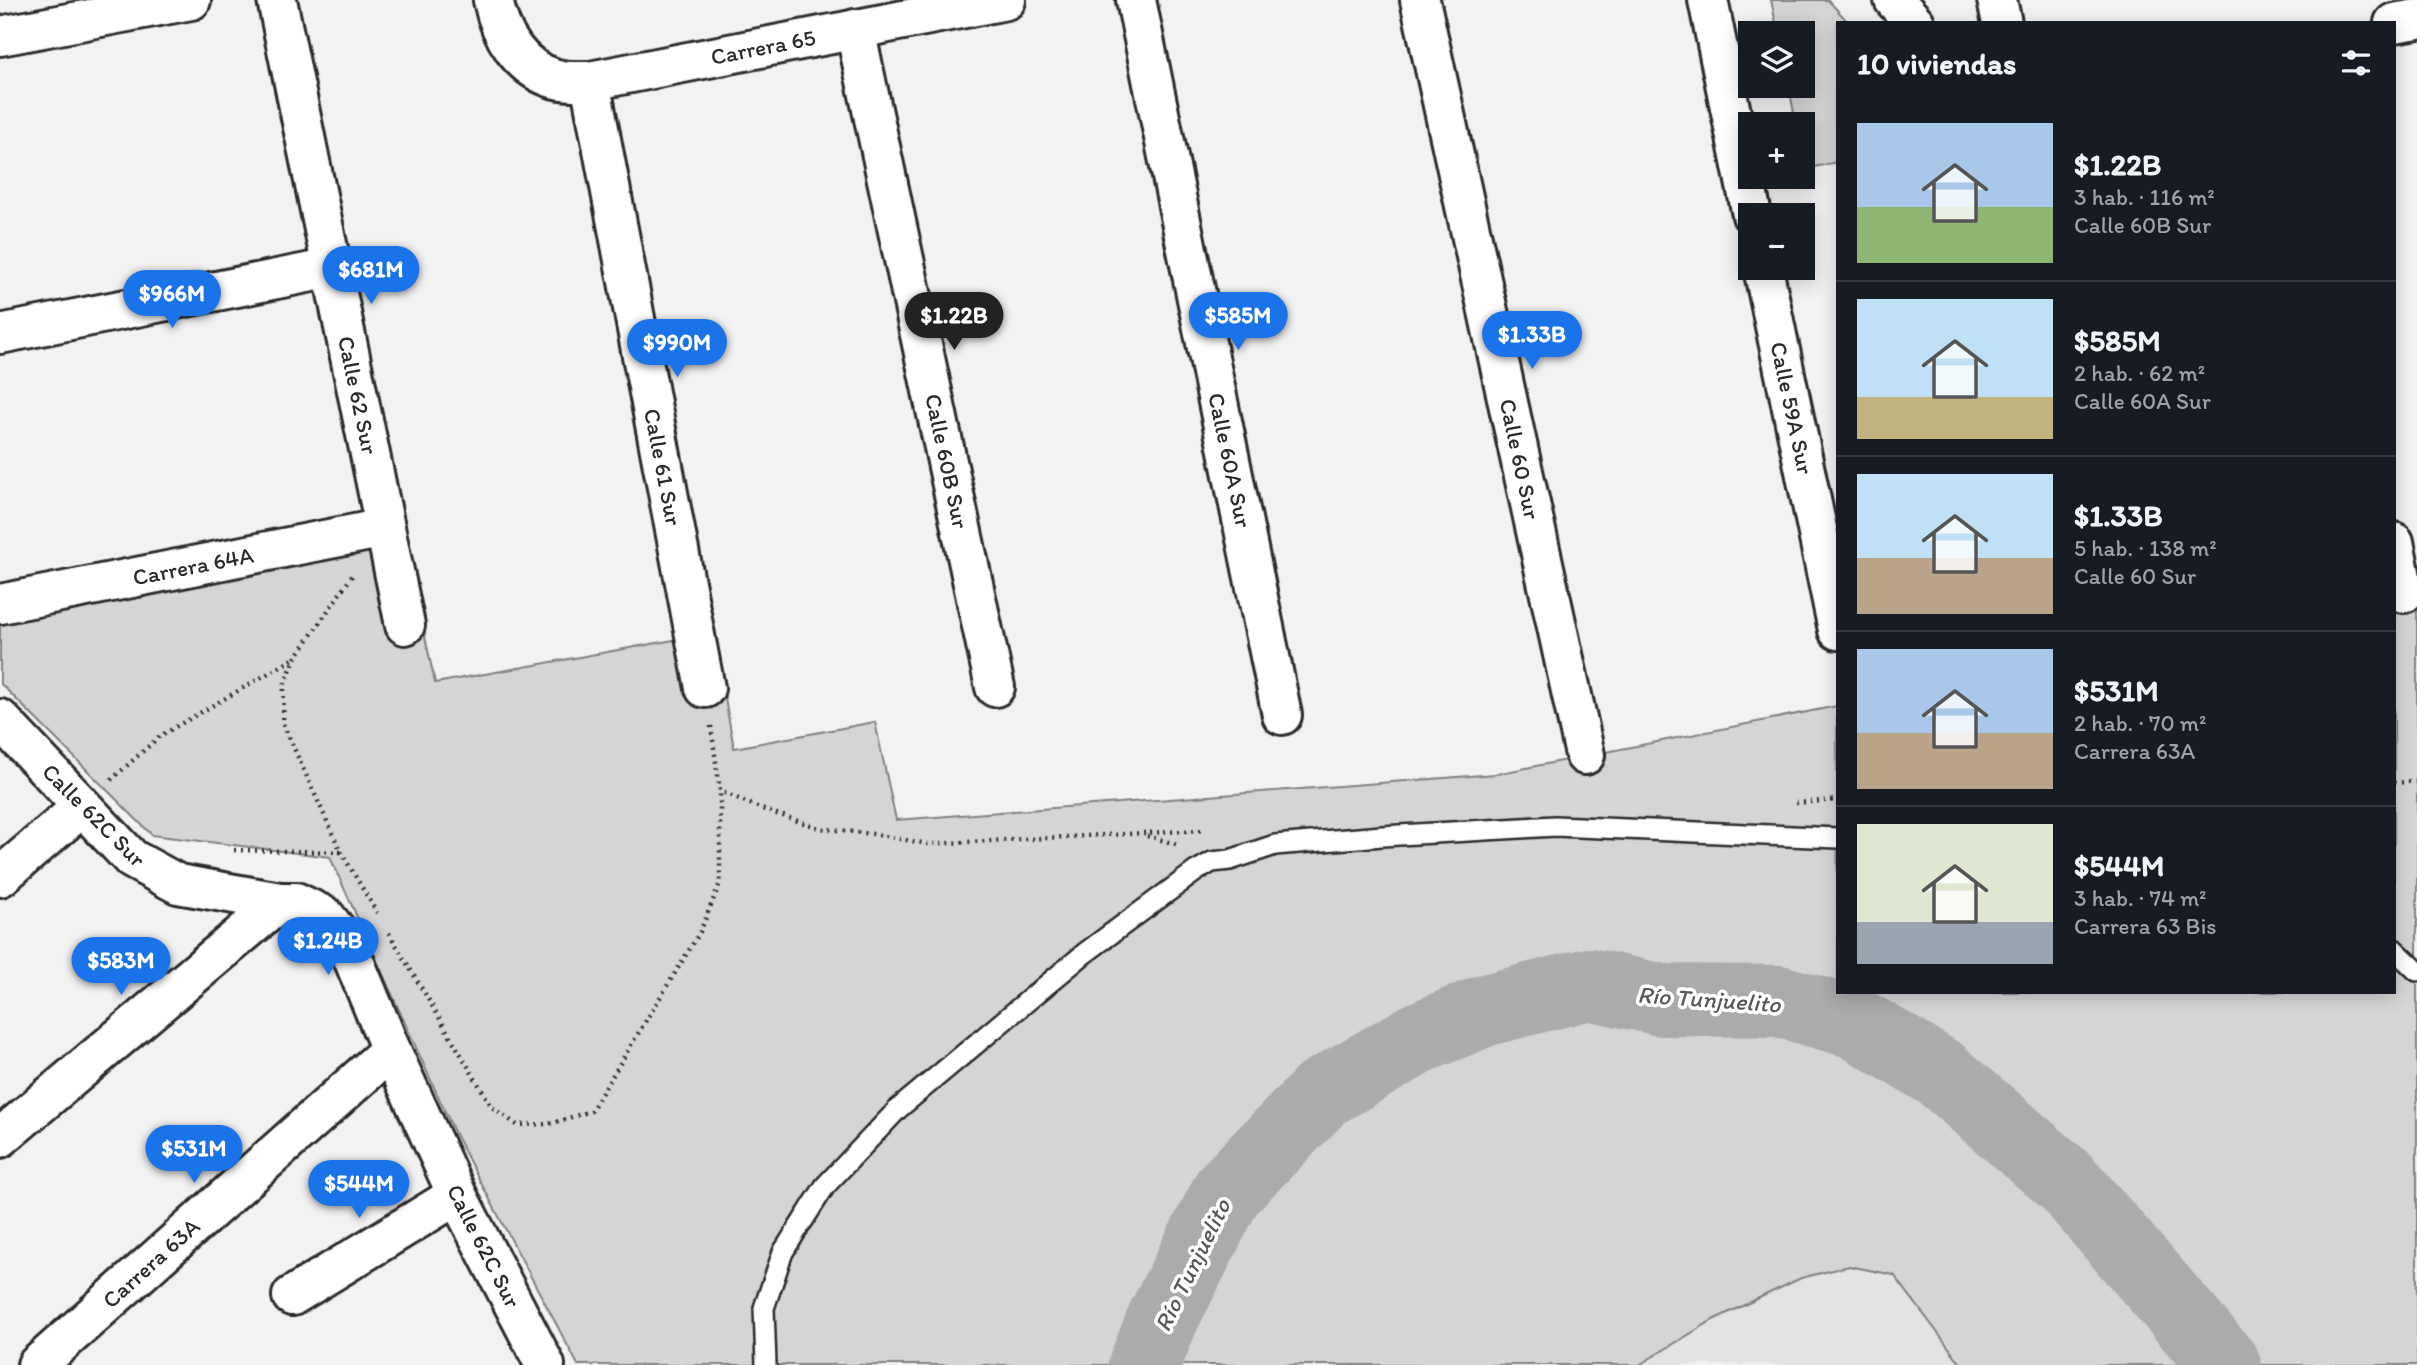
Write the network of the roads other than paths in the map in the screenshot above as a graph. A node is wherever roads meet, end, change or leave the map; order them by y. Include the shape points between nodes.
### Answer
1 (191, 0) edge
2 (277, 0) edge
3 (493, 0) edge
4 (1006, 0) edge
5 (1136, 0) edge
6 (1420, 0) edge
7 (1708, 0) edge
8 (1894, 0) edge
9 (1997, 0) edge
10 (2417, 19) edge
11 (1913, 21) edge
12 (2002, 21) edge
13 (2396, 23) edge
14 (855, 29) junction
15 (0, 36) edge
16 (590, 81) junction
17 (1750, 203) edge
18 (332, 268) junction
19 (1765, 280) edge
20 (0, 334) edge
21 (385, 528) junction
22 (2396, 552) edge
23 (2404, 593) dead end
24 (0, 604) edge
25 (1836, 620) edge
26 (405, 625) dead end
27 (995, 687) dead end
28 (705, 688) road end
29 (1282, 715) dead end
30 (0, 719) edge
31 (1585, 755) dead end
32 (82, 807) junction
33 (1836, 838) edge
34 (0, 877) edge
35 (281, 902) junction
36 (2396, 951) edge
37 (2417, 971) edge
38 (391, 1049) junction
39 (0, 1138) edge
40 (457, 1195) junction
41 (292, 1296) dead end
42 (37, 1365) edge
43 (545, 1365) edge
44 (766, 1365) edge

1 - 15 street
2 - 18 street, Calle 62 Sur
3 - 16 street, Carrera 65 via 505,37 523,62 558,79
4 - 14 street, Carrera 65
5 - 29 street, Calle 60A Sur
6 - 31 street, Calle 60 Sur
7 - 17 street
8 - 11 street
9 - 12 street
10 - 13 street
14 - 16 street, Carrera 65
14 - 27 street, Calle 60B Sur
16 - 28 street, Calle 61 Sur
18 - 20 street
18 - 21 street, Calle 62 Sur
19 - 25 street, Calle 59A Sur
21 - 24 street, Carrera 64A
21 - 26 street, Calle 62 Sur
22 - 23 street
30 - 32 street, Calle 62C Sur
32 - 34 street
32 - 35 street, Calle 62C Sur via 132,859 178,884
33 - 44 lane via 1555,827 1275,845 1212,862 1065,970 898,1110 825,1186 783,1251 764,1308
35 - 38 street, Calle 62C Sur via 296,902 325,916 346,944
35 - 39 street
36 - 37 lane
38 - 40 street, Calle 62C Sur
38 - 42 street, Carrera 63A
40 - 41 street
40 - 43 street, Calle 62C Sur

